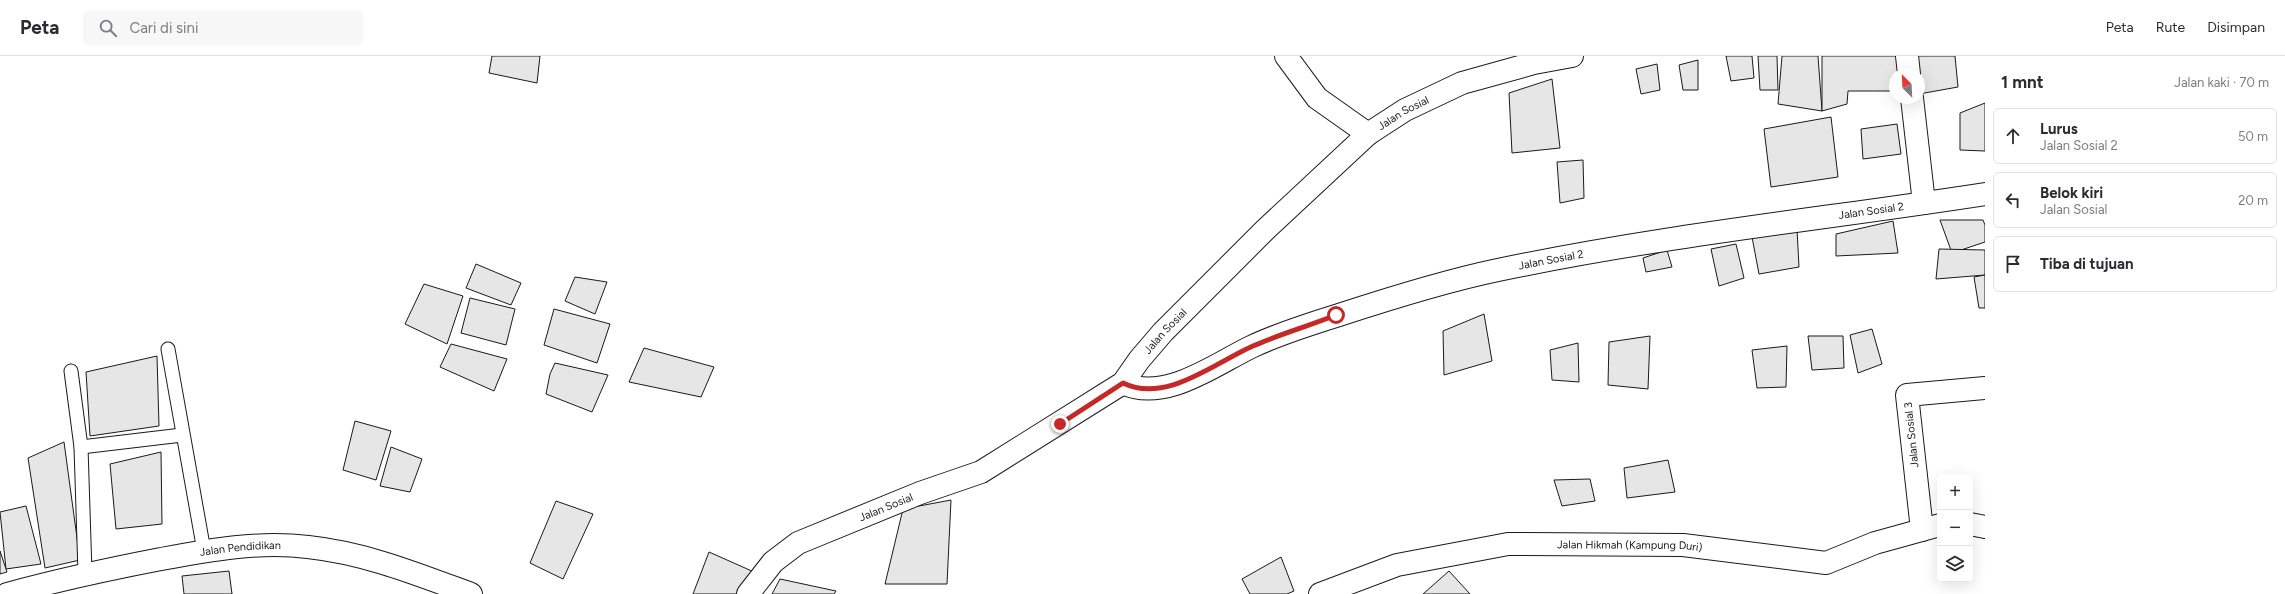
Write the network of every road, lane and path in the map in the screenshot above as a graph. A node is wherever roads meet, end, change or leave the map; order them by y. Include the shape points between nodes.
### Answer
1 (1286, 56) edge
2 (1572, 56) edge
3 (1907, 56) edge
4 (1908, 68) edge
5 (1913, 104) edge
6 (1368, 134) junction
7 (1985, 194) edge
8 (1924, 203) junction
9 (168, 349) dead end
10 (71, 371) dead end
11 (1129, 386) junction
12 (1985, 388) edge
13 (182, 435) junction
14 (81, 447) junction
15 (1973, 525) edge
16 (1931, 527) edge
17 (1985, 527) edge
18 (204, 551) junction
19 (86, 573) junction
20 (7, 594) edge
21 (471, 594) edge
22 (748, 594) edge
23 (1320, 594) edge

1 - 6 street via 1317,98
2 - 6 street, Jalan Sosial via 1534,63 1462,83 1405,110
3 - 4 street
5 - 8 street
6 - 11 street, Jalan Sosial via 1204,289 1138,360
7 - 8 street, Jalan Sosial 2
8 - 11 street, Jalan Sosial 2 via 1680,236 1497,270 1336,315 1253,346 1194,378 1148,390
9 - 13 lane
10 - 14 lane
11 - 22 street, Jalan Sosial via 981,472 920,493 798,543 773,562
12 - 16 street, Jalan Sosial 3 via 1907,395
13 - 14 lane
13 - 18 lane
14 - 19 lane
15 - 17 street
16 - 23 street, Jalan Hikmah (Kampung Duri) via 1874,543 1826,563 1684,545 1508,544 1397,565
18 - 19 street, Jalan Pendidikan
18 - 21 street, Jalan Pendidikan via 256,545 308,547 376,559
19 - 20 street, Jalan Pendidikan

